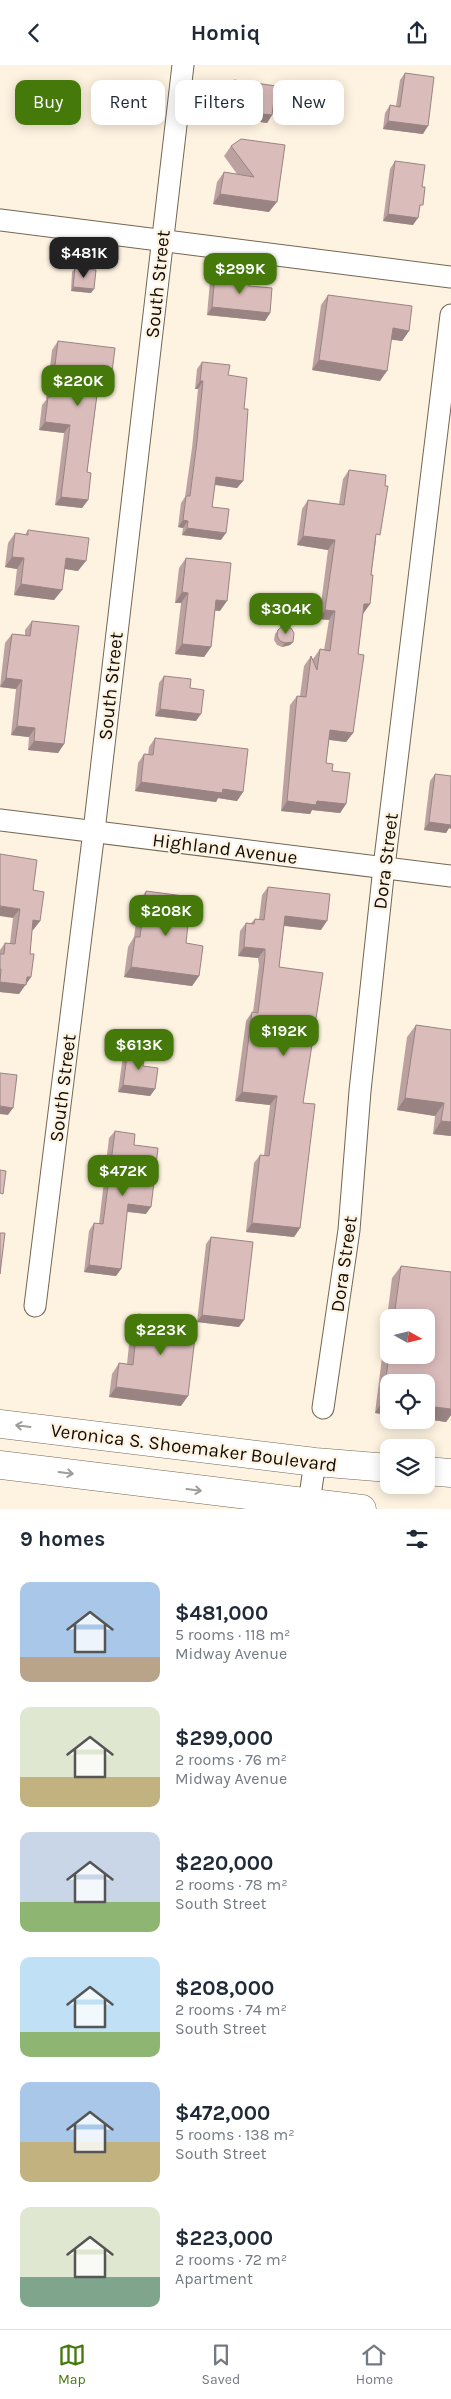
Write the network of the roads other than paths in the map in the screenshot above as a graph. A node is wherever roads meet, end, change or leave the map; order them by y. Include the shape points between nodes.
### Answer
1 (182, 65) edge
2 (0, 220) edge
3 (162, 241) junction
4 (451, 277) edge
5 (451, 315) edge
6 (0, 820) edge
7 (94, 831) junction
8 (384, 867) junction
9 (451, 876) edge
10 (35, 1306) dead end
11 (323, 1408) dead end
12 (0, 1424) edge
13 (315, 1462) junction
14 (0, 1465) edge
15 (380, 1467) edge
16 (435, 1472) edge
17 (451, 1473) edge
18 (308, 1507) edge
19 (362, 1509) edge

1 - 3 street, South Street
2 - 3 street
3 - 4 street
3 - 7 street, South Street
5 - 8 street, Dora Street
6 - 7 street, Highland Avenue
7 - 8 street, Highland Avenue
7 - 10 street, South Street
8 - 9 street, Highland Avenue
8 - 11 street, Dora Street via 349,1230
13 -> 12 street, Veronica S. Shoemaker Boulevard
13 - 15 street, Veronica S. Shoemaker Boulevard
13 - 18 street
14 -> 18 street
16 - 17 street
18 - 19 street

